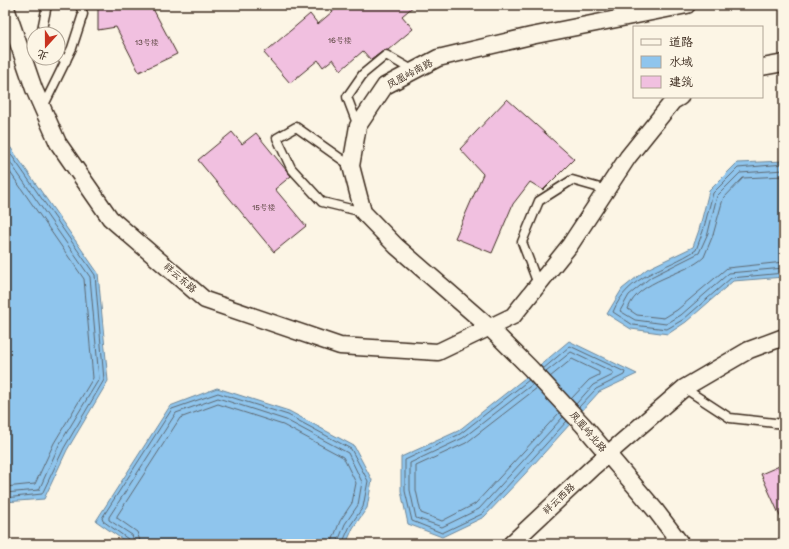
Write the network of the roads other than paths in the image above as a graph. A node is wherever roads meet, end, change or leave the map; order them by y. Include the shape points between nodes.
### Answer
1 (5, 5) edge
2 (47, 5) edge
3 (80, 5) edge
4 (687, 5) edge
5 (43, 26) edge
6 (66, 61) edge
7 (784, 64) edge
8 (63, 66) edge
9 (763, 66) edge
10 (414, 70) junction
11 (678, 98) edge
12 (42, 108) junction
13 (358, 126) junction
14 (351, 166) junction
15 (606, 190) junction
16 (363, 212) junction
17 (538, 284) junction
18 (489, 327) junction
19 (784, 337) edge
20 (684, 388) junction
21 (784, 424) edge
22 (608, 455) junction
23 (510, 544) edge
24 (681, 544) edge

1 - 12 street, 祥云东路
2 - 5 lane
3 - 6 lane via 83,14
4 - 10 street, 凤凰岭南路 via 531,36 438,58
7 - 9 street
8 - 12 lane
10 - 13 street, 凤凰岭南路 via 385,86
10 - 13 lane via 386,55 363,74 347,97
11 - 15 street, 祥云东路 via 673,101 628,157
12 - 18 street, 祥云东路 via 58,143 110,218 205,300 340,346 438,352
13 - 14 street, 凤凰岭南路
14 - 16 street, 凤凰岭南路
14 - 16 lane via 296,127 277,138 292,168 322,202
15 - 17 street, 祥云东路 via 570,245
15 - 17 lane via 572,180 539,201 522,242
16 - 18 street, 凤凰岭南路 via 396,246
17 - 18 street, 祥云东路 via 512,316
18 - 22 street, 凤凰岭北路 via 583,425
19 - 20 street, 祥云西路 via 749,350
20 - 21 lane via 730,418
20 - 22 street, 祥云西路
22 - 23 street, 祥云西路
22 - 24 street, 凤凰岭北路

